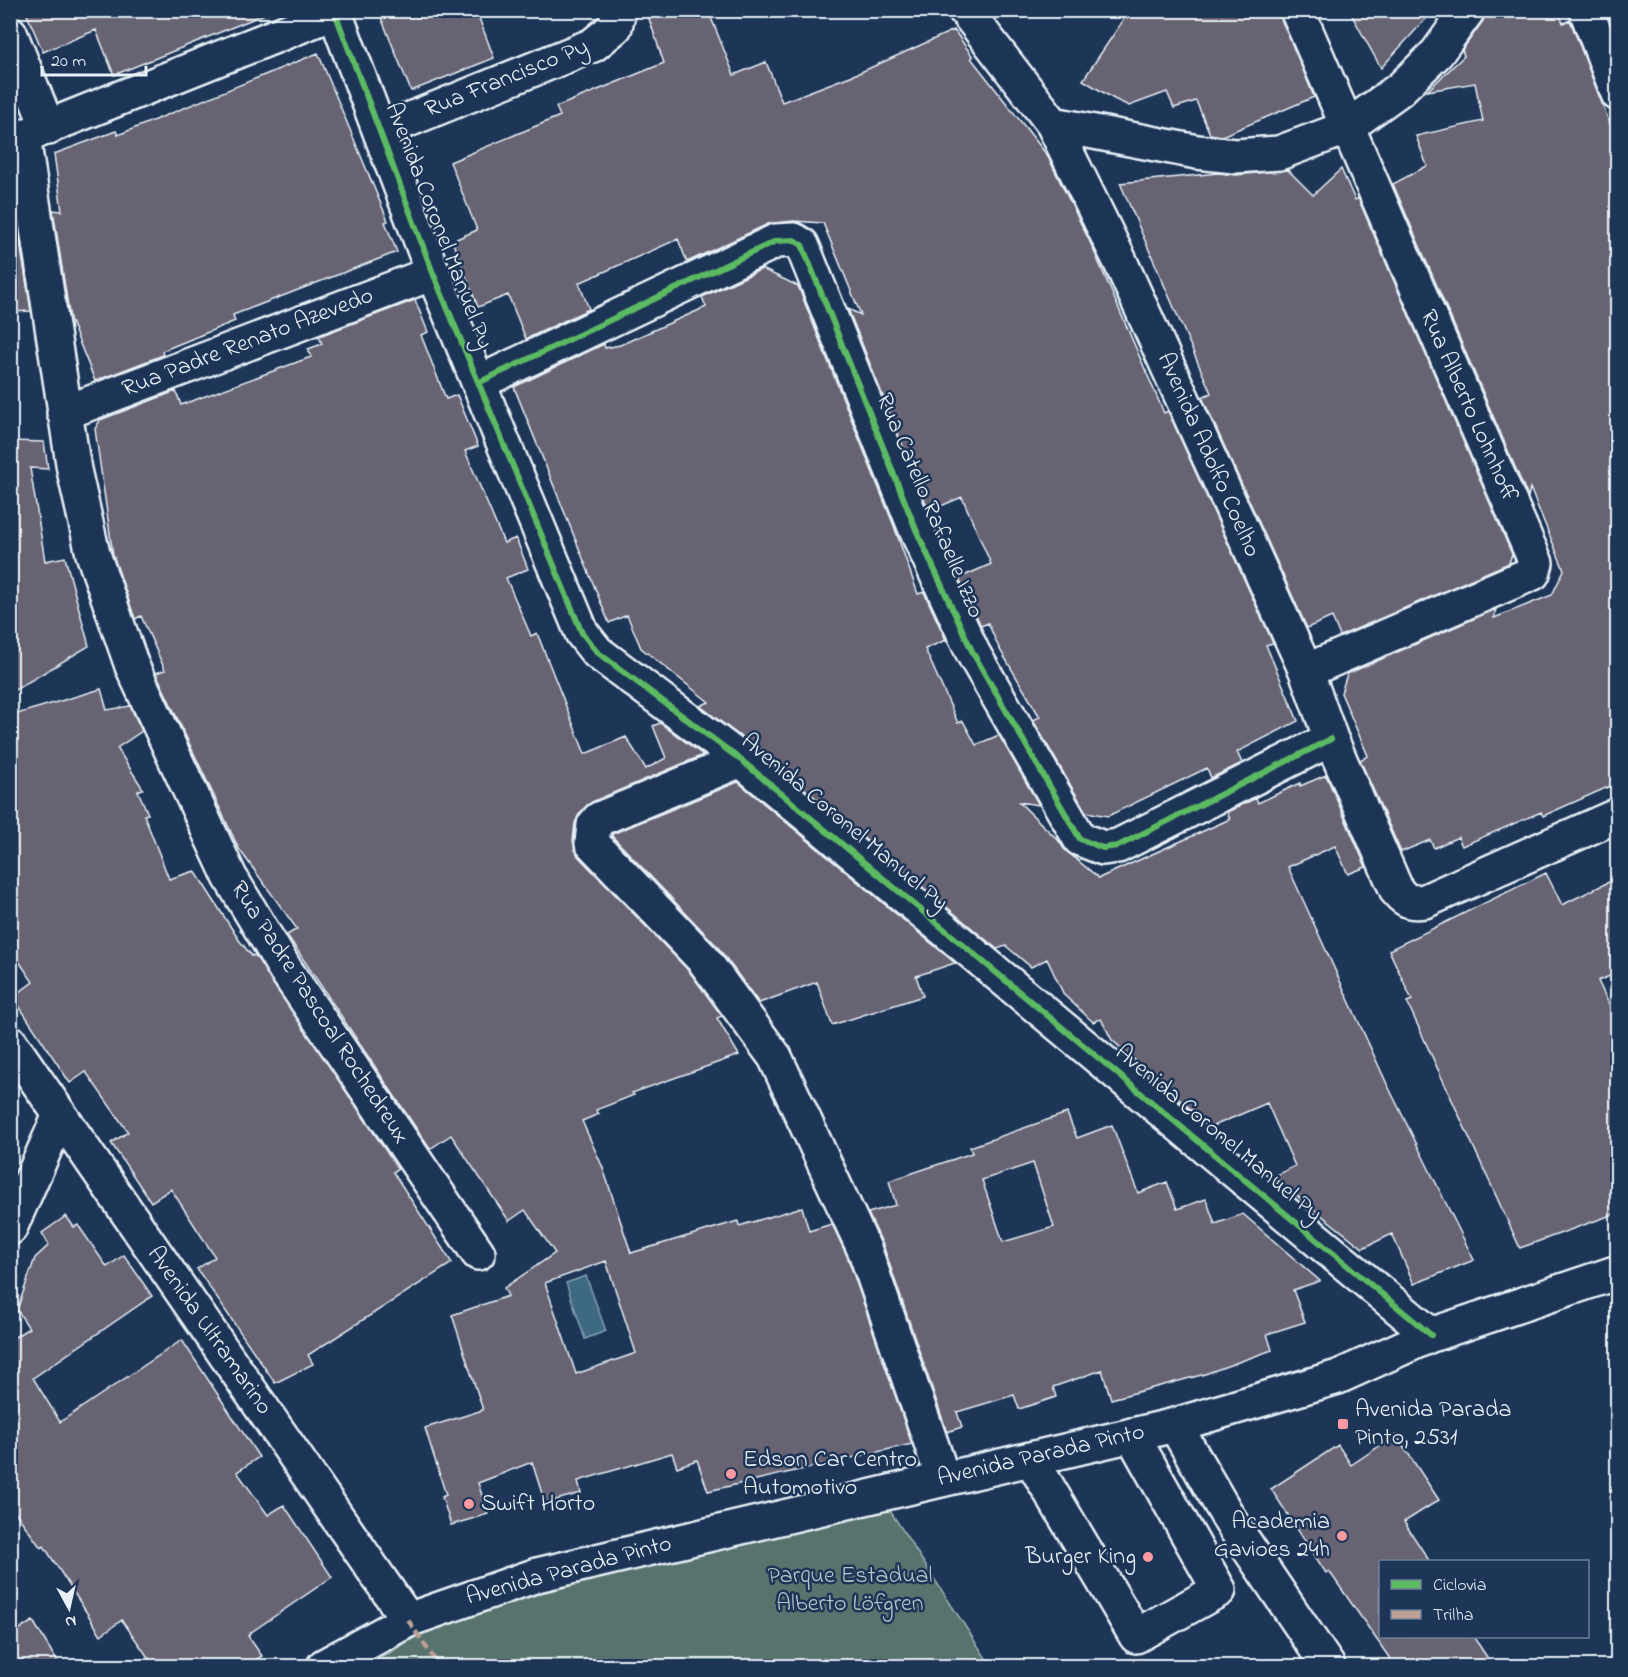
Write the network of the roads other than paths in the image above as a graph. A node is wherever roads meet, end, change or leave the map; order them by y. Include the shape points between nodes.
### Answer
1 (619, 10) edge
2 (965, 10) edge
3 (1297, 10) edge
4 (1468, 10) edge
5 (1586, 10) edge
6 (334, 11) edge
7 (10, 33) edge
8 (1617, 94) edge
9 (1053, 124) junction
10 (1346, 128) junction
11 (381, 131) junction
12 (27, 136) edge
13 (433, 273) junction
14 (480, 381) junction
15 (64, 413) junction
16 (1306, 671) junction
17 (1331, 739) junction
18 (741, 760) junction
19 (1617, 814) edge
20 (10, 1042) edge
21 (60, 1115) junction
22 (10, 1228) edge
23 (478, 1253) dead end
24 (1617, 1272) edge
25 (1431, 1335) junction
26 (1175, 1425) junction
27 (1132, 1435) junction
28 (1032, 1459) junction
29 (943, 1478) junction
30 (408, 1620) junction
31 (324, 1666) edge
32 (1328, 1666) edge

1 - 11 street, Rua Francisco Py via 615,27 593,45
2 - 9 street, Avenida Adolfo Coelho
3 - 10 street, Rua Alberto Lohnhoff
4 - 10 street via 1437,53 1400,89
5 - 8 street
6 - 11 street, Avenida Coronel Manuel Py
6 - 12 street
7 - 12 street, Rua Padre Pascoal Rochedreux
9 - 10 street via 1235,156 1279,153
9 - 16 street, Avenida Adolfo Coelho via 1120,261
10 - 16 street, Rua Alberto Lohnhoff via 1536,568 1533,573
11 - 13 street, Avenida Coronel Manuel Py
12 - 15 street, Rua Padre Pascoal Rochedreux
13 - 14 street, Avenida Coronel Manuel Py
13 - 15 street, Rua Padre Renato Azevedo
14 - 17 street, Rua Catello Rafaelle Izzo via 776,241 794,240 802,244 917,532 973,653 1080,839 1103,848 1118,846
14 - 18 street, Avenida Coronel Manuel Py via 582,633 610,664
15 - 23 street, Rua Padre Pascoal Rochedreux via 93,554 132,666 230,877 285,969
16 - 17 street, Avenida Adolfo Coelho
17 - 19 street, Avenida Adolfo Coelho via 1397,891 1411,903 1425,902
18 - 25 street, Avenida Coronel Manuel Py
18 - 29 street via 599,819 594,825 592,843 703,959 775,1057 865,1251
20 - 21 street, Avenida Ultramarino
21 - 22 street
21 - 30 street, Avenida Ultramarino
24 - 25 street, Avenida Parada Pinto
25 - 26 street, Avenida Parada Pinto via 1338,1377
26 - 27 street, Avenida Parada Pinto
26 - 32 street via 1232,1522
27 - 28 street, Avenida Parada Pinto
27 - 28 street via 1219,1590 1136,1636
28 - 29 street, Avenida Parada Pinto
29 - 30 street, Avenida Parada Pinto via 537,1575
30 - 31 street, Avenida Parada Pinto

